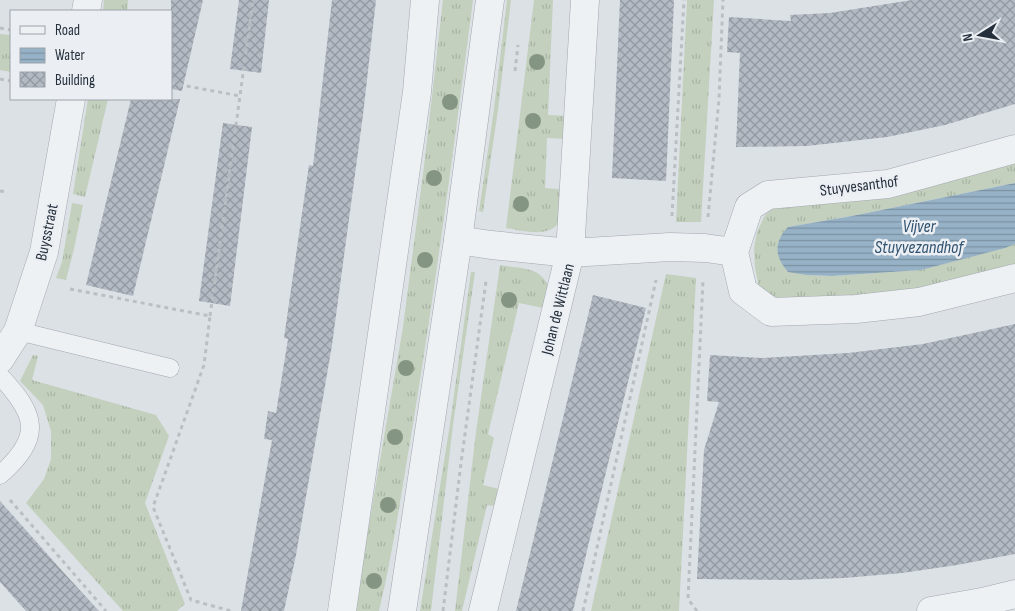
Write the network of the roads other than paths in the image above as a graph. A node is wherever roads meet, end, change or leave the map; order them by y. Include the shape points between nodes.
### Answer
1 (425, 0) edge
2 (490, 0) edge
3 (585, 0) edge
4 (71, 100) edge
5 (1015, 149) edge
6 (458, 240) junction
7 (734, 252) junction
8 (570, 253) junction
9 (1015, 278) edge
10 (18, 331) junction
11 (0, 359) edge
12 (170, 368) dead end
13 (0, 376) edge
14 (0, 475) edge
15 (1015, 594) edge
16 (342, 611) edge
17 (402, 611) edge
18 (483, 611) edge
19 (931, 611) edge

1 - 16 street via 417,92
2 - 6 street
3 - 8 street, Johan de Wittlaan
4 - 10 street, Buysstraat via 44,252
5 - 7 street, Stuyvesanthof via 888,184 768,196 749,207
6 - 8 street
6 - 17 street
7 - 8 street via 667,247
7 - 9 street via 744,292 771,312 856,310 919,302
8 - 18 street, Johan de Wittlaan
10 - 11 street, Buysstraat
10 - 12 lane
13 - 14 lane via 15,392 30,419 24,450
15 - 19 street

